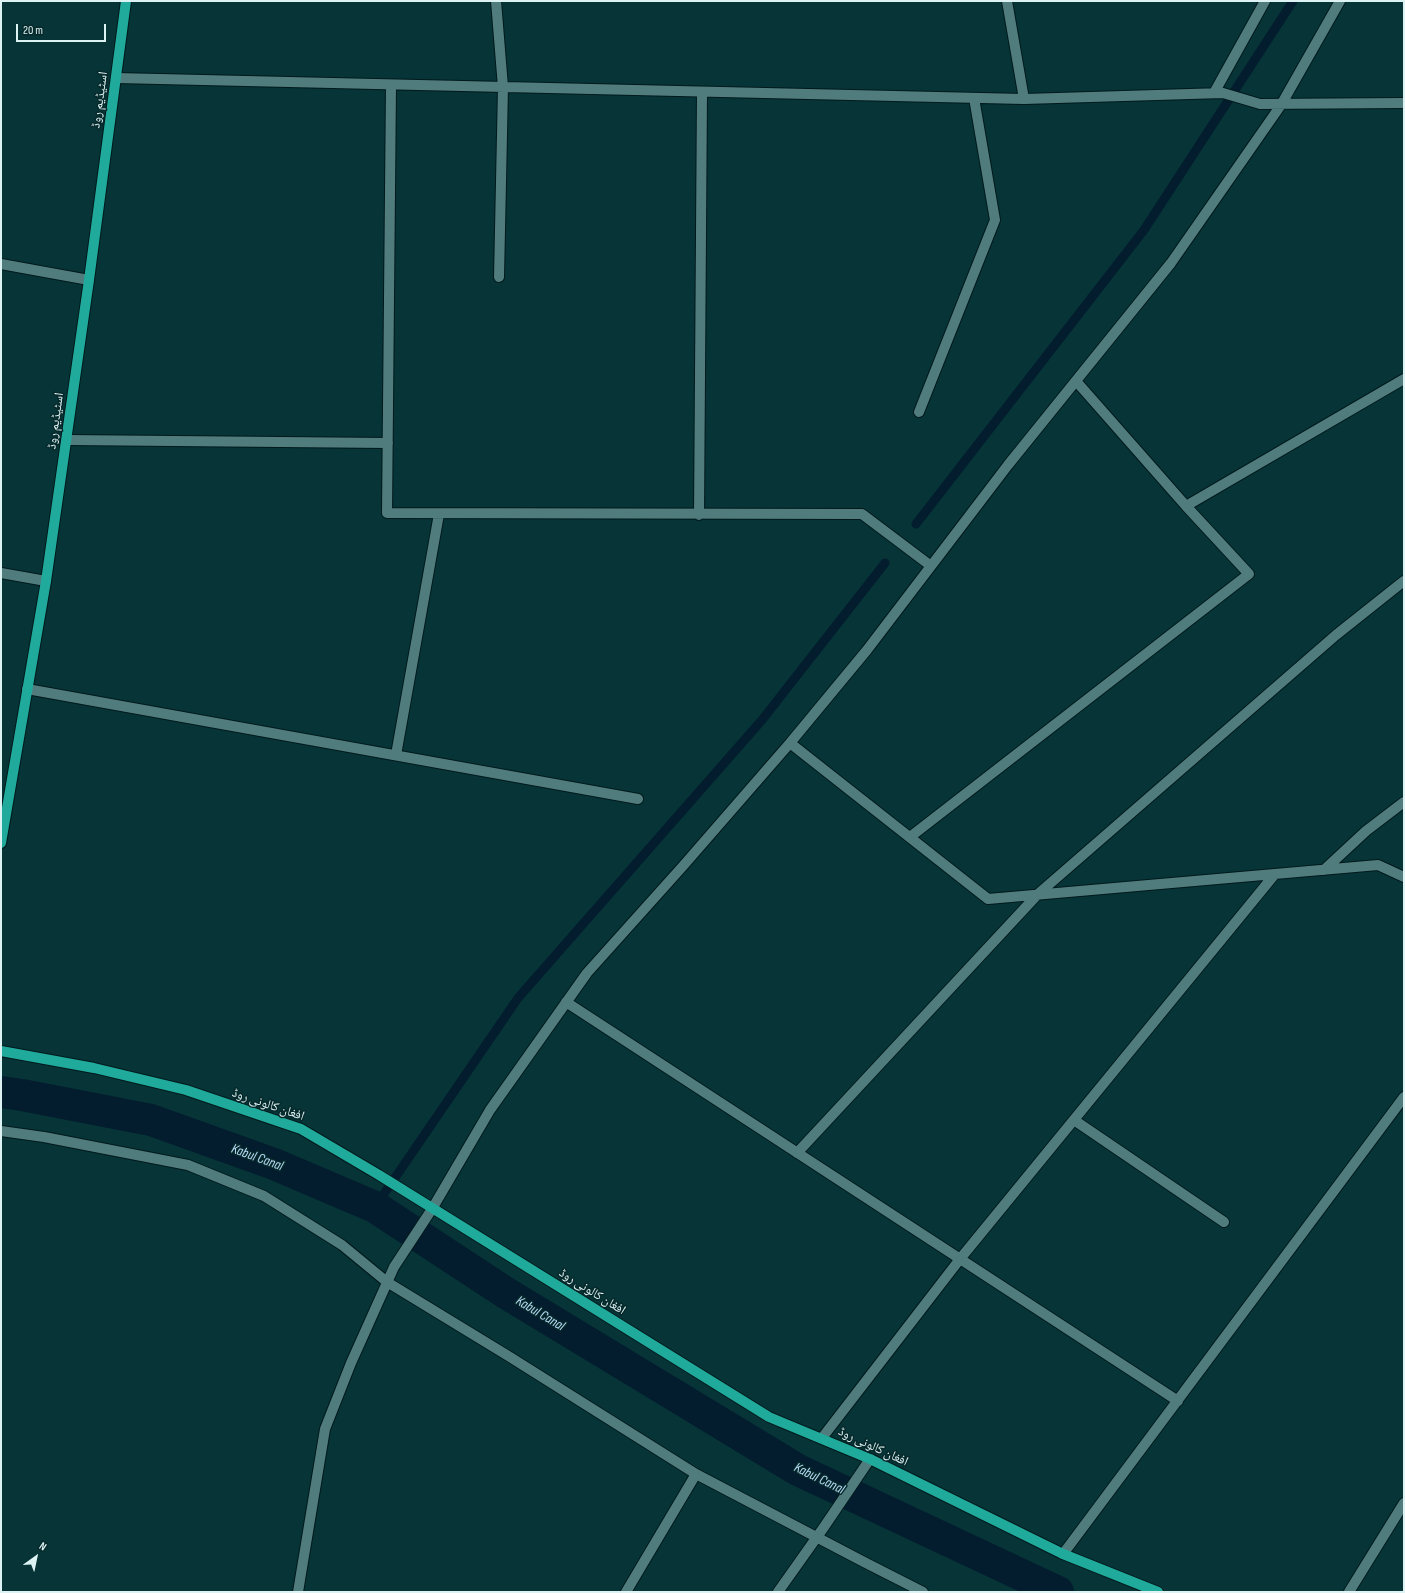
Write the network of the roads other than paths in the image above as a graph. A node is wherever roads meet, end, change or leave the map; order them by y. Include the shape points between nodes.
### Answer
1 (126, 1) edge
2 (496, 1) edge
3 (1007, 1) edge
4 (1265, 1) edge
5 (1340, 1) edge
6 (116, 78) junction
7 (391, 85) junction
8 (503, 87) junction
9 (702, 92) junction
10 (1218, 93) junction
11 (974, 98) junction
12 (1024, 99) junction
13 (1404, 103) edge
14 (1281, 105) junction
15 (1, 264) edge
16 (498, 277) dead end
17 (89, 280) junction
18 (1404, 379) edge
19 (1076, 381) junction
20 (919, 412) dead end
21 (67, 440) junction
22 (388, 443) junction
23 (1186, 506) junction
24 (439, 514) junction
25 (700, 515) junction
26 (931, 566) junction
27 (1, 573) edge
28 (46, 581) junction
29 (1404, 581) edge
30 (27, 689) junction
31 (790, 743) junction
32 (396, 755) junction
33 (638, 799) dead end
34 (1404, 802) edge
35 (910, 837) junction
36 (1, 843) edge
37 (1324, 870) junction
38 (1275, 874) junction
39 (1404, 877) edge
40 (1038, 894) junction
41 (566, 1002) junction
42 (1, 1050) edge
43 (1404, 1097) edge
44 (1074, 1120) junction
45 (1, 1131) edge
46 (797, 1153) junction
47 (429, 1206) junction
48 (1224, 1222) dead end
49 (960, 1259) junction
50 (386, 1282) junction
51 (1178, 1401) junction
52 (822, 1438) junction
53 (868, 1463) junction
54 (696, 1474) junction
55 (1404, 1502) edge
56 (817, 1537) junction
57 (1063, 1554) junction
58 (298, 1592) edge
59 (626, 1592) edge
60 (778, 1592) edge
61 (924, 1592) edge
62 (1158, 1592) edge
63 (1349, 1592) edge

1 - 6 main road, اسٹیڈیم روڈ
2 - 8 street
3 - 12 street
4 - 10 street
5 - 14 street
6 - 7 street
6 - 17 main road, اسٹیڈیم روڈ
7 - 8 street
7 - 22 street
8 - 9 street
8 - 16 street
9 - 11 street
9 - 25 street
10 - 12 street
10 - 14 street via 1260,104
11 - 12 street
11 - 20 street via 995,220
13 - 14 street
14 - 19 street via 1171,263
15 - 17 street
17 - 21 main road, اسٹیڈیم روڈ
18 - 23 street
19 - 23 street
19 - 26 street
21 - 22 street
21 - 28 main road, اسٹیڈیم روڈ
22 - 24 street via 387,513
23 - 35 street via 1249,574
24 - 25 street
24 - 32 street
25 - 26 street via 862,514
26 - 31 street via 867,650
27 - 28 street
28 - 30 main road, اسٹیڈیم روڈ
29 - 40 street via 1336,635
30 - 32 street
30 - 36 main road, اسٹیڈیم روڈ
31 - 35 street
31 - 41 street via 587,973
32 - 33 street
34 - 37 street via 1366,831
35 - 40 street via 988,899
37 - 38 street
37 - 39 street via 1378,865
38 - 40 street
38 - 44 street
40 - 46 street
41 - 46 street
41 - 47 street via 490,1110
42 - 47 main road, افغان کالونی روڈ via 94,1068 186,1090 301,1129
43 - 51 street
44 - 48 street
44 - 49 street
45 - 50 street via 188,1165 264,1196 342,1245
46 - 49 street
47 - 50 street via 422,1225
47 - 52 main road, افغان کالونی روڈ via 769,1417
49 - 51 street
49 - 52 street
50 - 54 street
50 - 58 street via 325,1429
51 - 57 street
52 - 53 main road, افغان کالونی روڈ
53 - 56 street
53 - 57 main road, افغان کالونی روڈ
54 - 56 street
54 - 59 street
55 - 63 street
56 - 60 street
56 - 61 street
57 - 62 main road, افغان کالونی روڈ

